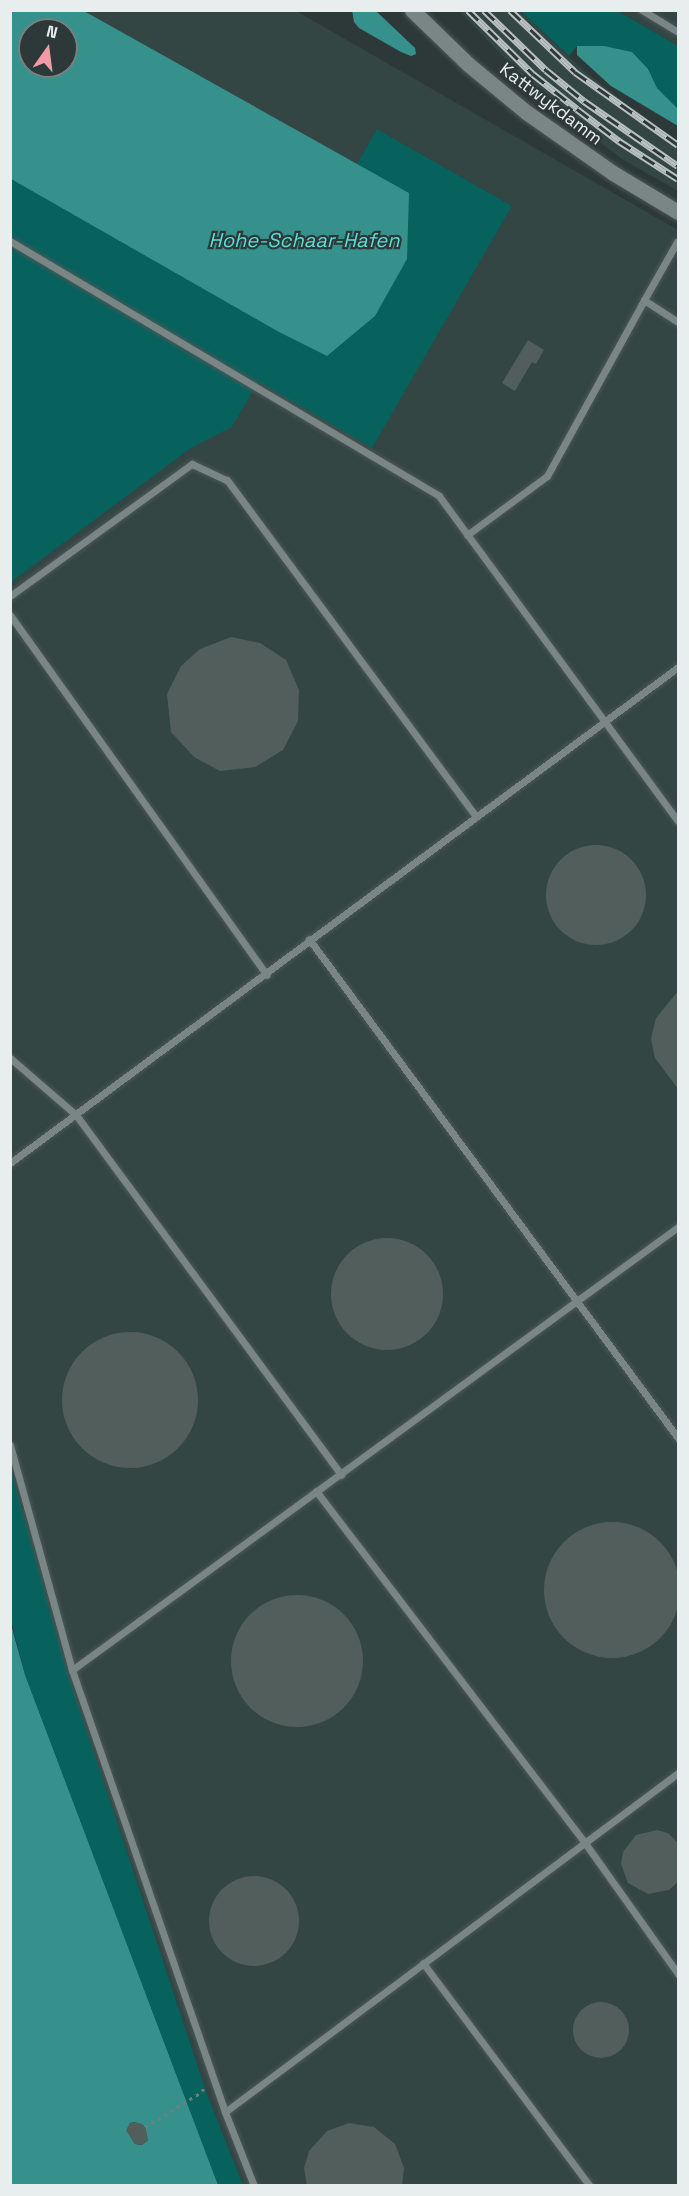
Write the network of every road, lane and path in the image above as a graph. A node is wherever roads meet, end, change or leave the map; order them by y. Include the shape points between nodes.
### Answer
1 (412, 10) edge
2 (642, 10) edge
3 (678, 32) edge
4 (678, 212) edge
5 (10, 241) edge
6 (676, 242) dead end
7 (644, 300) junction
8 (678, 322) edge
9 (467, 535) junction
10 (10, 596) edge
11 (10, 615) edge
12 (678, 667) edge
13 (605, 721) junction
14 (476, 816) junction
15 (678, 821) edge
16 (309, 939) junction
17 (267, 975) junction
18 (10, 1058) edge
19 (76, 1115) junction
20 (10, 1163) edge
21 (678, 1227) edge
22 (577, 1301) junction
23 (678, 1438) edge
24 (10, 1445) edge
25 (341, 1475) junction
26 (316, 1491) junction
27 (72, 1670) junction
28 (678, 1773) edge
29 (585, 1843) junction
30 (423, 1963) junction
31 (678, 1974) edge
32 (203, 2089) dead end
33 (225, 2112) junction
34 (145, 2127) dead end
35 (254, 2186) edge
36 (590, 2186) edge

1 - 4 main road, Kattwykdamm via 469,66 526,112 613,173
2 - 3 lane
5 - 9 lane via 439,496
6 - 7 lane
7 - 8 lane
7 - 9 lane via 547,476
9 - 13 lane
10 - 14 lane via 192,464 227,480
11 - 17 lane
12 - 13 lane
13 - 14 lane
13 - 15 lane
14 - 16 lane
16 - 17 lane
16 - 22 lane
17 - 19 lane
18 - 19 lane
19 - 20 lane
19 - 25 lane
21 - 22 lane
22 - 23 lane
22 - 25 lane
24 - 27 lane
25 - 26 lane
26 - 27 lane
26 - 29 lane
27 - 33 lane
28 - 29 lane
29 - 30 lane
29 - 31 lane
30 - 33 lane
30 - 36 lane
32 - 34 path
33 - 35 lane

